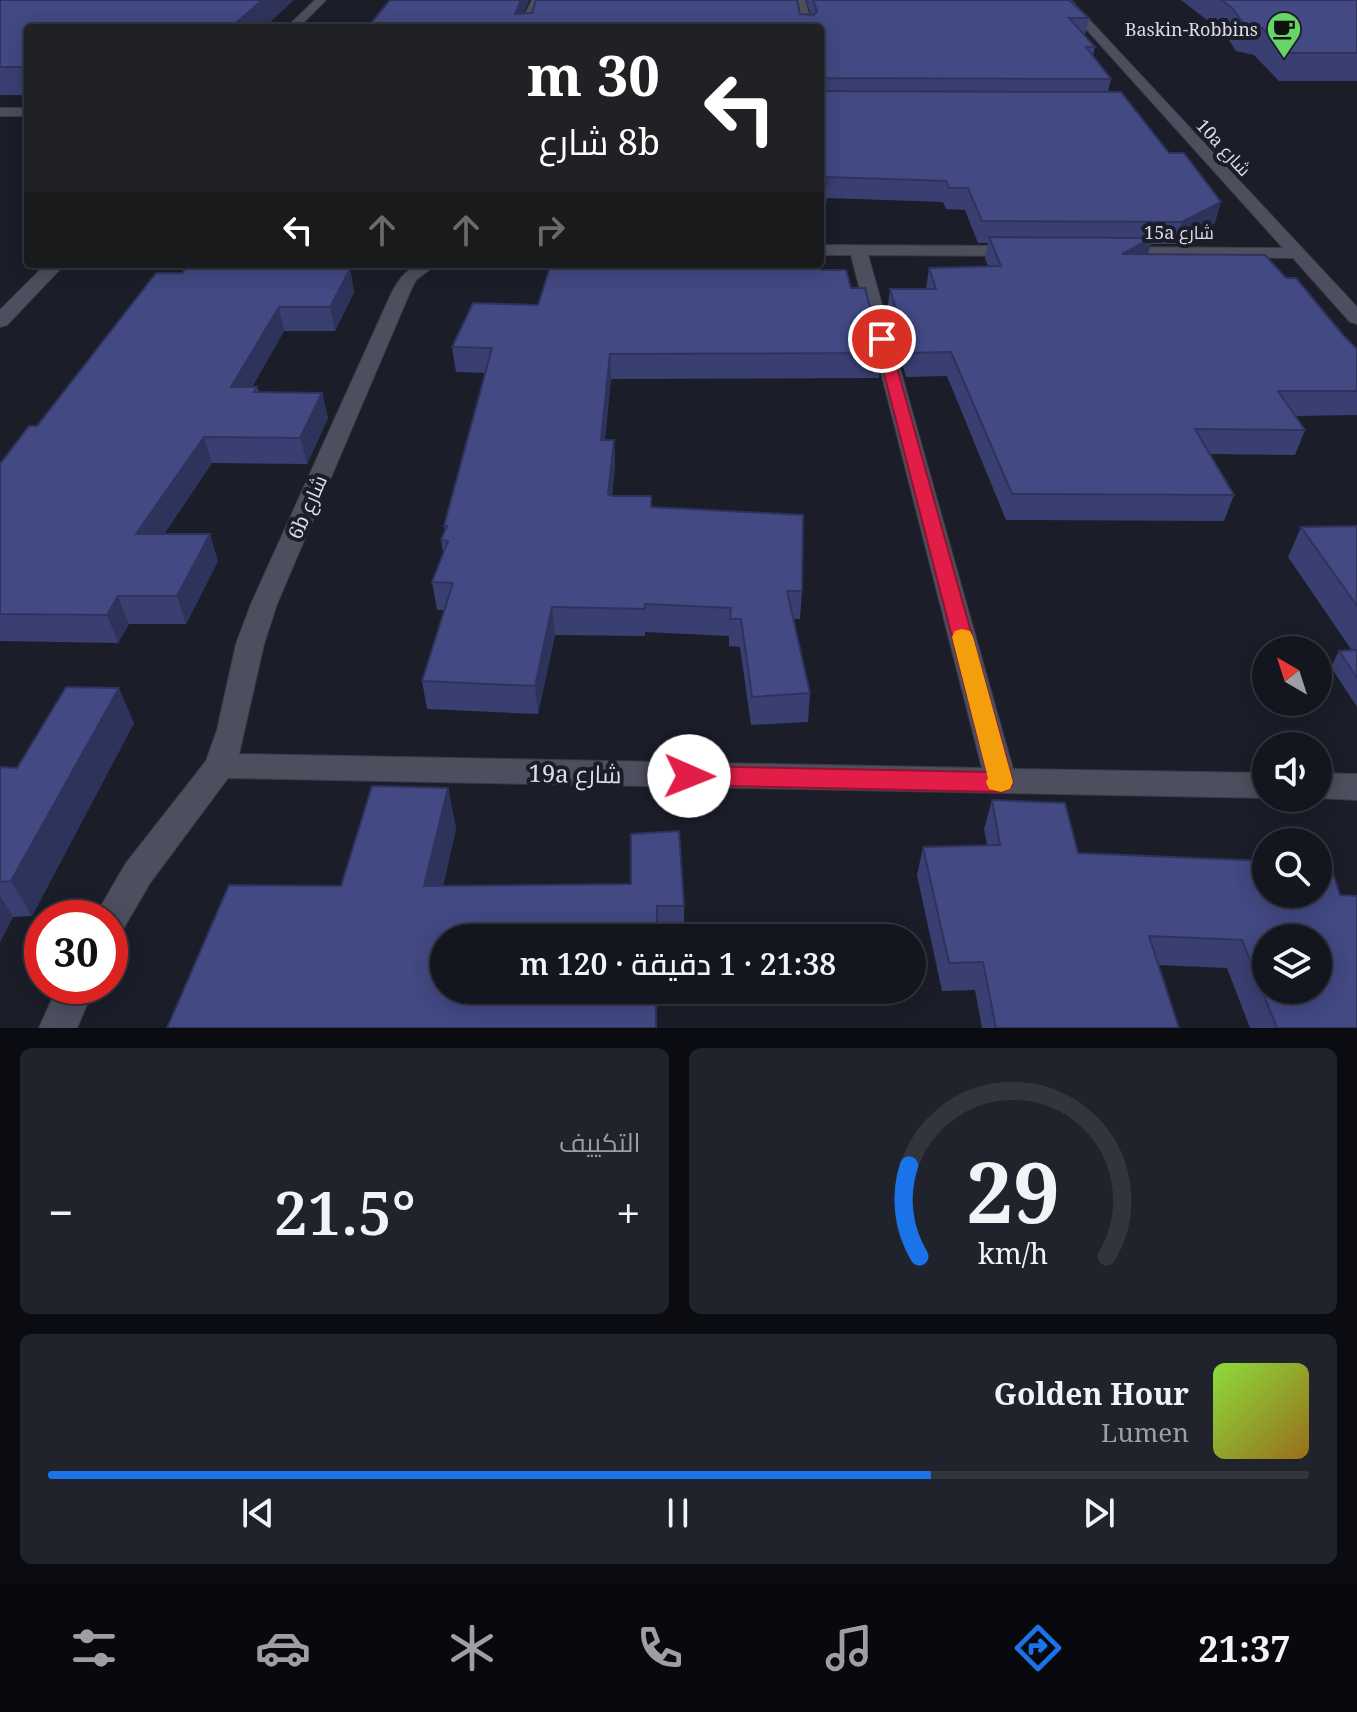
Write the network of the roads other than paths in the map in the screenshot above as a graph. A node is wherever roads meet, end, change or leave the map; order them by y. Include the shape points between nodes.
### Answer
1 (321, 0) edge
2 (537, 0) edge
3 (800, 0) edge
4 (1065, 0) edge
5 (296, 24) edge
6 (526, 24) edge
7 (806, 24) edge
8 (0, 112) edge
9 (24, 112) edge
10 (824, 250) edge
11 (858, 250) junction
12 (1030, 251) edge
13 (1093, 251) edge
14 (1297, 253) junction
15 (52, 268) edge
16 (422, 268) edge
17 (1357, 318) edge
18 (0, 321) edge
19 (220, 766) junction
20 (1001, 782) junction
21 (1252, 786) edge
22 (1332, 786) edge
23 (1357, 787) edge
24 (122, 900) edge
25 (69, 1004) edge
26 (58, 1028) edge

1 - 5 street
2 - 6 street
3 - 7 street
4 - 14 street, 10a شارع via 1151,104
8 - 9 street
10 - 11 street
11 - 12 street
11 - 20 street
13 - 14 street, 15a شارع
14 - 17 street, 10a شارع
15 - 18 street
16 - 19 street, 6b شارع via 401,292 264,604
19 - 20 street, 19a شارع
19 - 24 street, 6b شارع
20 - 21 street, 19a شارع
22 - 23 street
25 - 26 street

